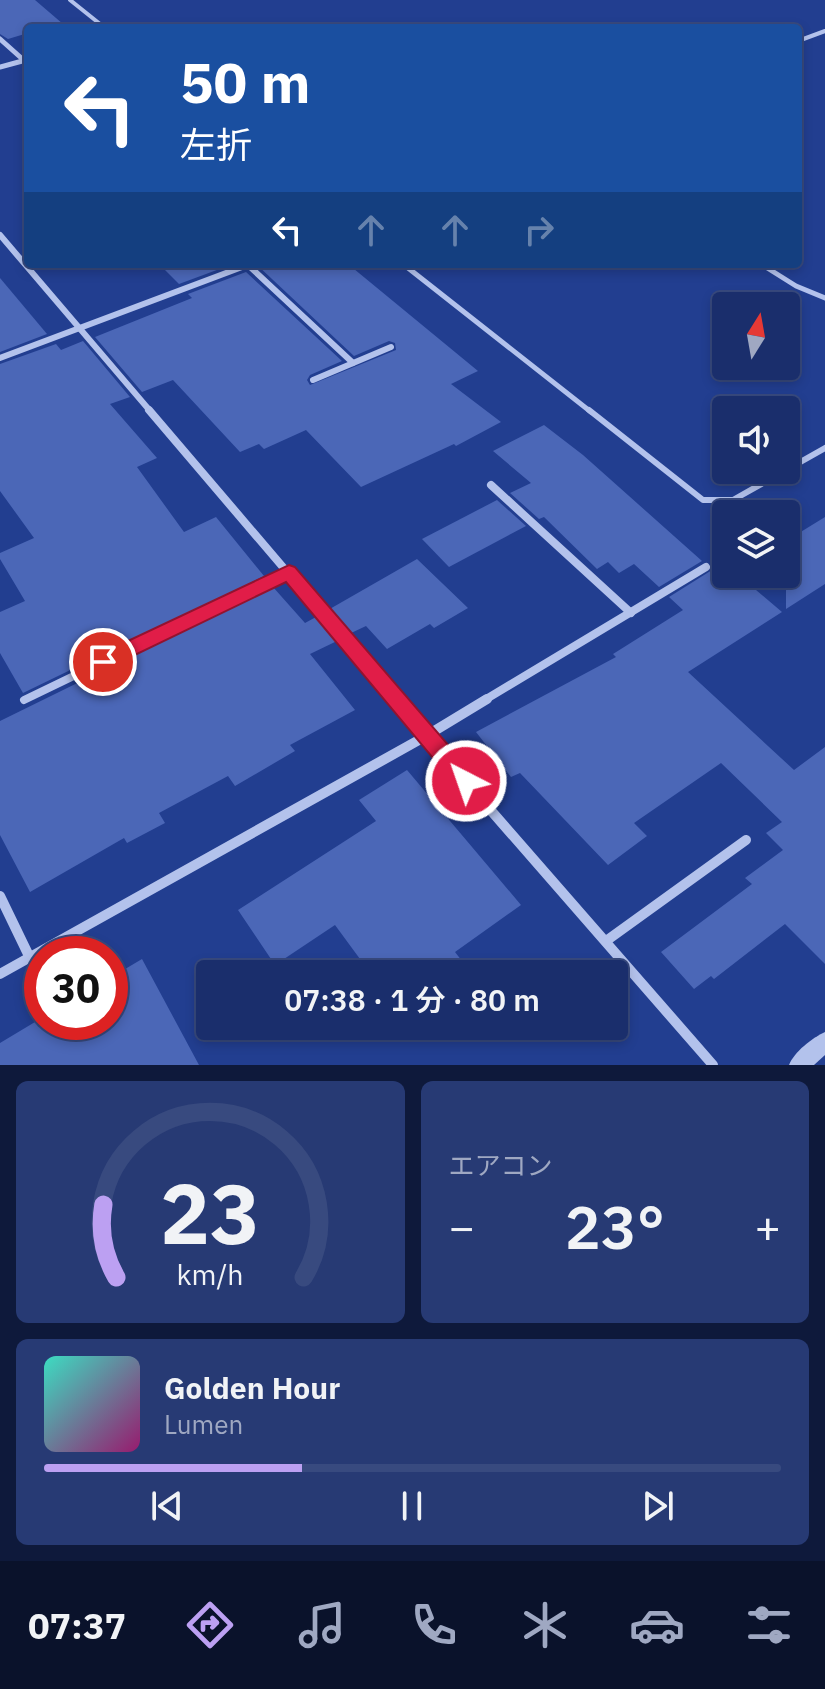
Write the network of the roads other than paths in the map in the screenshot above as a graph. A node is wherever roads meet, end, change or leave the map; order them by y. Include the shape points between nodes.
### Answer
1 (70, 0) edge
2 (100, 24) edge
3 (825, 31) edge
4 (0, 39) edge
5 (802, 40) edge
6 (24, 59) edge
7 (24, 62) edge
8 (0, 67) edge
9 (0, 235) edge
10 (24, 262) edge
11 (29, 268) edge
12 (239, 268) edge
13 (253, 268) edge
14 (408, 268) edge
15 (767, 268) edge
16 (825, 298) edge
17 (82, 328) junction
18 (391, 347) dead end
19 (0, 358) edge
20 (353, 363) junction
21 (313, 380) dead end
22 (825, 448) edge
23 (491, 485) dead end
24 (706, 567) dead end
25 (289, 572) junction
26 (631, 613) junction
27 (24, 700) dead end
28 (426, 736) junction
29 (746, 840) dead end
30 (0, 896) edge
31 (65, 936) edge
32 (606, 941) junction
33 (24, 946) edge
34 (24, 959) edge
35 (0, 974) edge
36 (825, 1042) edge
37 (713, 1065) edge
38 (799, 1065) edge

1 - 2 lane
3 - 5 lane
4 - 6 street
7 - 8 street
9 - 10 street
11 - 17 street
12 - 17 street
13 - 20 street
14 - 22 lane via 703,500 733,500
15 - 16 lane
17 - 19 street
17 - 25 street
18 - 20 street
20 - 21 street
23 - 26 street
24 - 26 street
25 - 27 street
25 - 28 street
26 - 28 street
28 - 31 street
28 - 32 street
29 - 32 street
30 - 33 street
32 - 37 street
34 - 35 street
36 - 38 street

